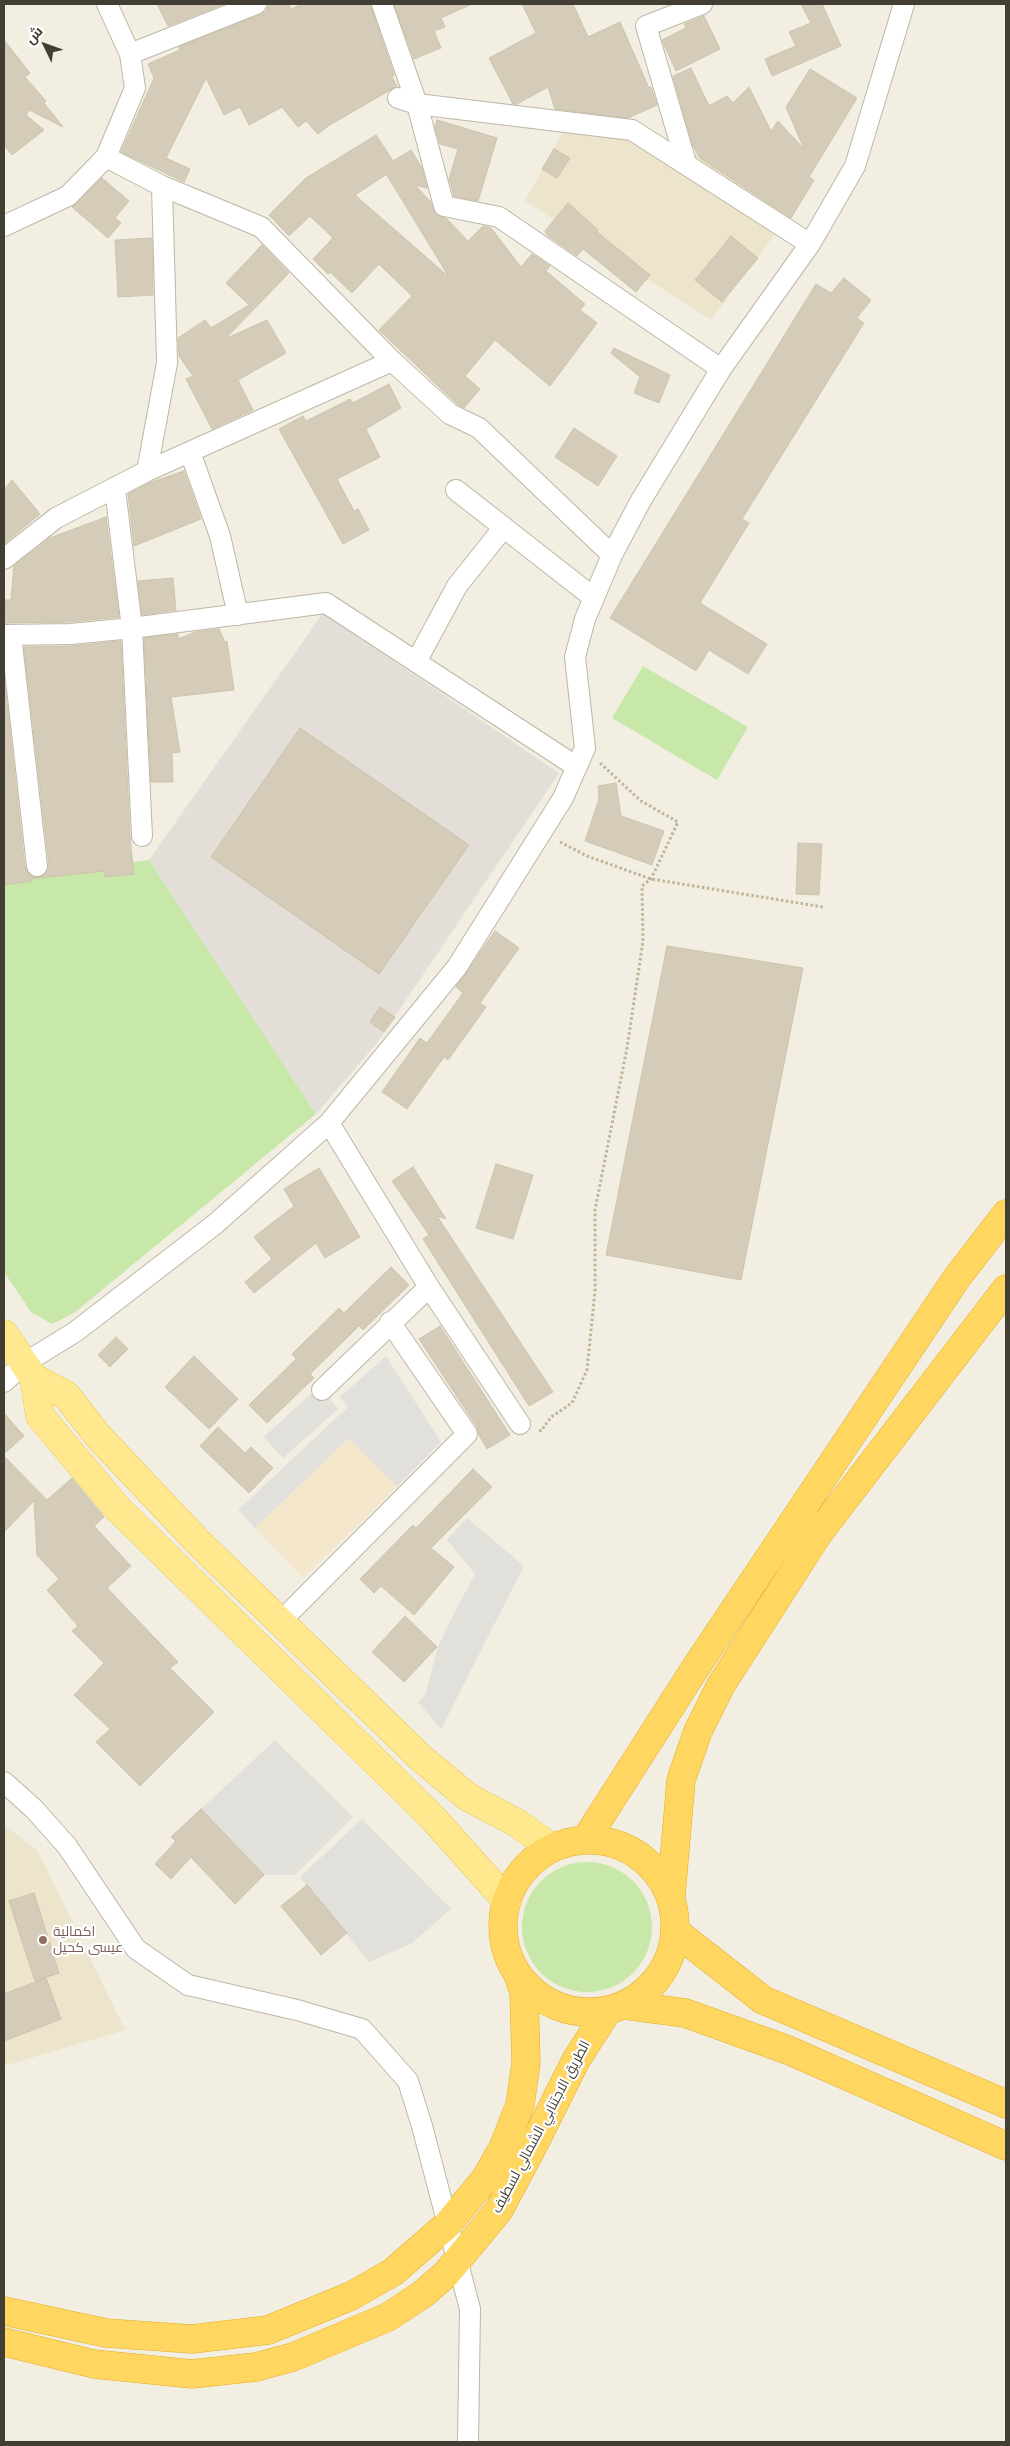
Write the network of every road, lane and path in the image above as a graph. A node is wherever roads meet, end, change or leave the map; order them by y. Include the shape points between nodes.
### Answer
1 (107, 4) edge
2 (256, 4) edge
3 (382, 4) edge
4 (702, 4) edge
5 (904, 4) edge
6 (130, 54) junction
7 (398, 98) dead end
8 (417, 104) junction
9 (106, 157) junction
10 (686, 164) junction
11 (162, 186) junction
12 (4, 226) edge
13 (810, 244) junction
14 (392, 361) junction
15 (721, 369) junction
16 (190, 452) junction
17 (147, 471) junction
18 (115, 488) junction
19 (456, 490) dead end
20 (504, 527) junction
21 (612, 555) junction
22 (4, 559) edge
23 (594, 598) junction
24 (238, 615) junction
25 (132, 628) junction
26 (8, 635) edge
27 (416, 662) junction
28 (585, 748) junction
29 (577, 767) junction
30 (542, 832) junction
31 (142, 836) dead end
32 (37, 866) dead end
33 (651, 880) junction
34 (824, 907) dead end
35 (329, 1123) junction
36 (1006, 1214) edge
37 (429, 1287) junction
38 (1006, 1289) edge
39 (390, 1322) junction
40 (4, 1334) edge
41 (29, 1371) junction
42 (4, 1382) edge
43 (322, 1390) dead end
44 (520, 1424) joint
45 (280, 1622) junction
46 (4, 1782) edge
47 (586, 1839) junction
48 (552, 1848) junction
49 (671, 1896) junction
50 (507, 1901) junction
51 (676, 1932) junction
52 (518, 1975) junction
53 (616, 2008) junction
54 (1006, 2104) edge
55 (1006, 2146) edge
56 (447, 2225) junction
57 (456, 2263) junction
58 (4, 2311) edge
59 (4, 2342) edge
60 (468, 2442) edge

1 - 6 street
2 - 6 street
3 - 8 street
4 - 10 street via 646,26
5 - 13 street via 855,166
6 - 9 street via 135,88
7 - 8 street
8 - 10 street via 632,130
8 - 15 street via 444,206 499,217
9 - 11 street
9 - 12 street via 68,196
10 - 13 street
11 - 14 street via 261,227
11 - 17 street via 167,363
13 - 15 street
14 - 16 street
14 - 21 street via 450,414 479,428
15 - 21 street via 640,502
16 - 17 street
16 - 24 street via 220,536
17 - 18 street
18 - 22 street via 56,518
18 - 25 street
19 - 20 street
20 - 23 street
20 - 27 street via 457,586
21 - 23 street
23 - 28 street via 584,619 575,657
24 - 25 street
24 - 27 street via 326,604
25 - 26 street via 71,634
25 - 31 street
26 - 32 street
27 - 29 street
28 - 29 street
28 - 33 path via 640,801 678,822
29 - 30 street
30 - 33 path via 587,856
30 - 35 street via 457,967
33 - 34 path
33 - 44 path via 642,886 643,941 627,1048 595,1210 595,1291 588,1370 572,1403 551,1416 541,1431
35 - 37 street
35 - 41 street via 214,1226
36 - 47 highway via 945,1296 696,1667
37 - 39 street
37 - 44 street
38 - 49 highway via 818,1534 721,1685 698,1731 682,1780
39 - 43 street
39 - 45 street via 467,1434
40 - 41 main road
41 - 42 street
41 - 45 main road via 66,1395 114,1454
41 - 50 main road via 40,1416 118,1509 432,1817
45 - 48 main road via 422,1759 468,1797 518,1823
46 - 56 street via 67,1846 136,1949 143,1954 188,1985 362,2029 408,2081
47 - 48 highway
47 - 49 highway via 622,1845 638,1854 663,1879
48 - 50 highway via 536,1857 524,1870
49 - 51 highway
50 - 52 highway via 503,1931 505,1946
51 - 53 highway via 672,1951 659,1976 640,1996
51 - 54 highway via 763,2000
52 - 53 highway via 541,1998 556,2006 590,2012
52 - 56 highway, الطريق الاجتنابي الشمالي لسطيف via 524,1992 526,2025 526,2063 520,2105 503,2148 486,2178
53 - 55 highway via 684,2013 788,2050
53 - 57 highway, الطريق الاجتنابي الشمالي لسطيف via 576,2060 498,2210
56 - 57 street
56 - 58 highway, الطريق الاجتنابي الشمالي لسطيف via 393,2272 352,2296 268,2330 192,2339 115,2334
57 - 59 highway, الطريق الاجتنابي الشمالي لسطيف via 423,2294 388,2317 293,2357 256,2367 192,2374 94,2364
57 - 60 street via 470,2309

